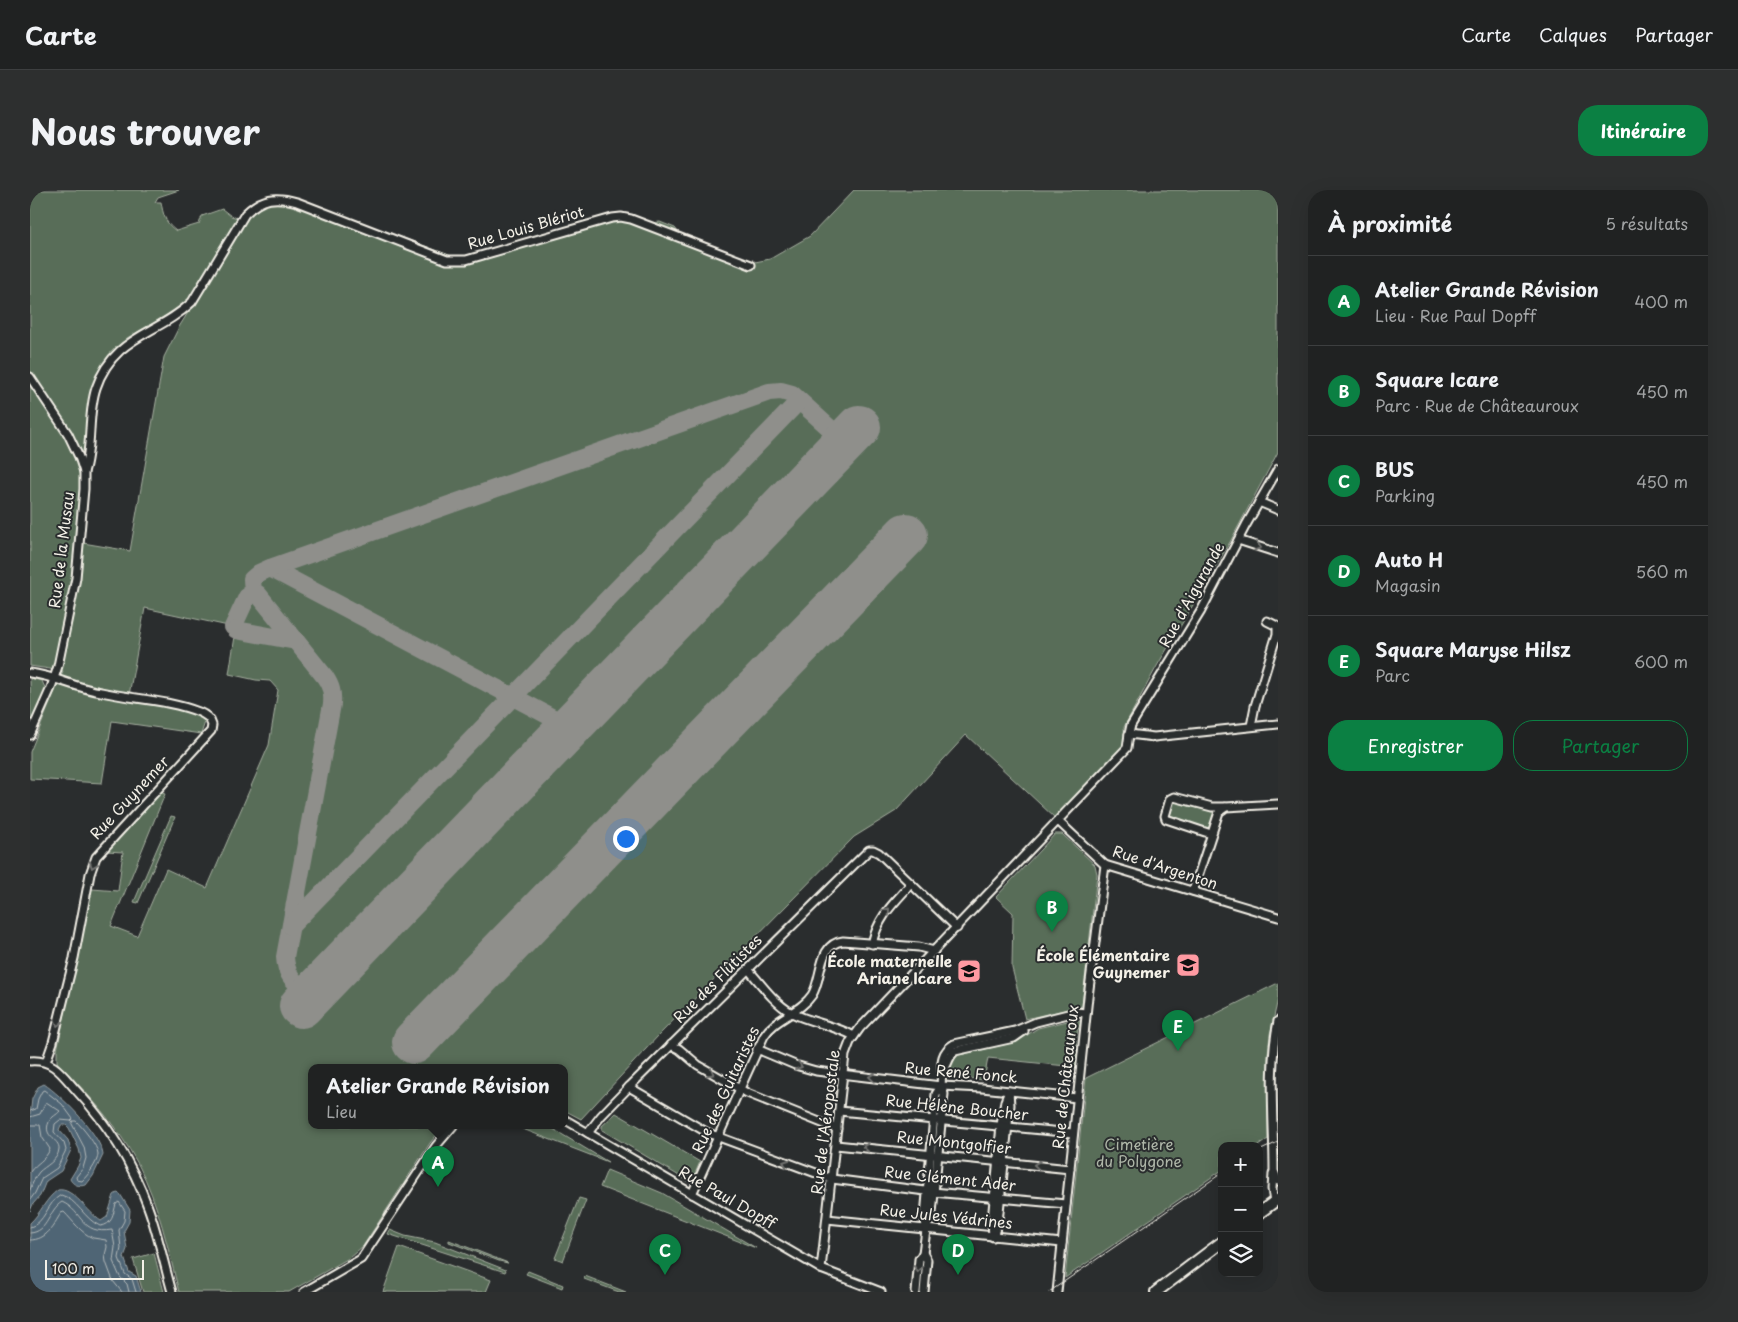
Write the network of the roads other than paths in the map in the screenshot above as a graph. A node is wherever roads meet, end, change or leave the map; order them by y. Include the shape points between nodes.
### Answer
1 (752, 265) dead end
2 (30, 377) edge
3 (1278, 469) edge
4 (84, 472) junction
5 (1259, 502) junction
6 (1278, 510) edge
7 (1238, 540) junction
8 (1278, 553) edge
9 (1267, 621) dead end
10 (1277, 626) edge
11 (30, 673) edge
12 (55, 677) junction
13 (1278, 724) edge
14 (1251, 726) junction
15 (1129, 734) junction
16 (30, 735) edge
17 (1278, 804) edge
18 (1226, 807) junction
19 (1058, 821) junction
20 (1211, 834) junction
21 (1105, 866) junction
22 (911, 884) junction
23 (1194, 891) junction
24 (1278, 917) edge
25 (956, 928) junction
26 (872, 944) junction
27 (934, 951) junction
28 (748, 970) junction
29 (793, 1013) junction
30 (1086, 1014) junction
31 (1278, 1021) edge
32 (854, 1036) junction
33 (671, 1045) junction
34 (757, 1049) junction
35 (30, 1061) edge
36 (46, 1062) junction
37 (843, 1074) junction
38 (942, 1086) junction
39 (629, 1087) junction
40 (739, 1088) junction
41 (1009, 1091) junction
42 (1077, 1098) junction
43 (839, 1111) junction
44 (938, 1119) junction
45 (568, 1121) edge
46 (1005, 1126) junction
47 (450, 1129) edge
48 (837, 1129) junction
49 (588, 1132) junction
50 (1073, 1133) junction
51 (718, 1137) junction
52 (836, 1145) junction
53 (934, 1155) junction
54 (1001, 1162) junction
55 (1070, 1169) junction
56 (1274, 1171) junction
57 (832, 1179) junction
58 (1278, 1181) edge
59 (930, 1191) junction
60 (692, 1194) junction
61 (997, 1197) junction
62 (1276, 1200) edge
63 (1066, 1204) junction
64 (1263, 1210) edge
65 (827, 1219) junction
66 (926, 1230) junction
67 (993, 1237) junction
68 (1062, 1243) junction
69 (1218, 1245) edge
70 (923, 1252) junction
71 (821, 1269) junction
72 (172, 1292) edge
73 (304, 1292) edge
74 (881, 1292) edge
75 (916, 1292) edge
76 (924, 1292) edge
77 (1057, 1292) edge
78 (1156, 1292) edge

1 - 4 street, Rue Louis Blériot via 621,217 466,260 447,260 290,200 265,200 245,214 192,302 181,313 136,337 106,366 96,388 90,414
2 - 4 street, Rue de la Musau via 68,434
3 - 5 street, Rue d'Aigurande
4 - 12 street, Rue de la Musau via 76,578
5 - 6 street
5 - 7 street, Rue d'Aigurande
7 -> 8 street
7 - 15 street, Rue d'Aigurande via 1201,611 1131,725
9 - 10 street
10 - 14 street via 1277,636
11 - 12 street, Rue Guynemer
12 - 16 street, Rue de la Musau
12 -> 36 street, Rue Guynemer via 78,687 186,708 206,715 212,725 211,731 96,857 68,986
13 - 14 street
14 - 15 street via 1154,737
15 - 19 street, Rue d'Aigurande via 1127,748
17 - 18 street
18 - 20 street via 1216,816
18 - 20 street via 1212,807 1174,797 1170,799 1166,819
19 - 21 street, Rue d'Argenton
19 - 25 street, Rue de l'Aéropostale
20 - 23 street
21 - 23 street, Rue d'Argenton
21 - 30 street, Rue de Châteauroux
22 - 25 street
26 -> 22 street via 881,919
22 - 28 street, Rue des Flûtistes via 871,849
23 - 24 street, Rue d'Argenton
25 - 27 street, Rue de l'Aéropostale
26 - 27 street, Rue des Guitaristes
26 - 29 street, Rue des Guitaristes via 843,941 830,947 813,992
27 - 32 street, Rue de l'Aéropostale
28 - 29 street
28 - 33 street, Rue des Flûtistes
29 - 32 street
29 - 34 street, Rue des Guitaristes via 770,1028
30 - 38 street via 1076,1012 1036,1022 1014,1038 955,1051 943,1071
30 - 42 street, Rue de Châteauroux
31 - 56 street via 1273,1043
32 - 37 street, Rue de l'Aéropostale via 846,1050
33 - 39 street, Rue des Flûtistes
33 -> 40 street
34 -> 37 street, Rue René Fonck via 811,1070
34 - 40 street, Rue des Guitaristes
35 - 36 street
36 - 72 street via 66,1078 108,1127 132,1169 149,1208
38 -> 37 street, Rue René Fonck
37 - 43 street, Rue de l'Aéropostale
38 - 41 street, Rue René Fonck
38 - 44 street via 936,1094
39 - 49 street, Rue des Flûtistes
39 - 51 street, Rue Clément Ader
40 - 48 street
40 - 51 street, Rue des Guitaristes
41 - 42 street, Rue René Fonck
41 - 46 street via 1010,1105
42 - 50 street, Rue de Châteauroux
43 - 44 street, Rue Hélène Boucher
43 - 48 street, Rue de l'Aéropostale
44 - 46 street, Rue Hélène Boucher
44 - 53 street
45 - 49 street, Rue Paul Dopff
46 - 50 street, Rue Hélène Boucher
46 - 54 street
47 - 73 street via 361,1259
48 - 52 street, Rue de l'Aéropostale
49 - 60 street, Rue Paul Dopff
50 - 55 street, Rue de Châteauroux
57 -> 51 street, Rue Clément Ader
51 - 60 street, Rue des Guitaristes
53 -> 52 street, Rue Montgolfier
52 - 57 street, Rue de l'Aéropostale
53 - 54 street, Rue Montgolfier
53 - 59 street
55 -> 54 street, Rue Montgolfier
54 - 61 street
55 - 63 street, Rue de Châteauroux
56 - 58 street
56 - 62 street via 1272,1189
57 - 59 street, Rue Clément Ader
57 - 65 street, Rue de l'Aéropostale
59 - 61 street, Rue Clément Ader
59 - 66 street via 924,1216
60 - 71 street, Rue Paul Dopff
61 - 63 street, Rue Clément Ader
61 - 67 street via 998,1222
62 - 64 street
63 - 68 street, Rue de Châteauroux
65 - 66 street, Rue Jules Védrines
65 - 71 street, Rue de l'Aéropostale
66 - 67 street, Rue Jules Védrines
66 - 70 street
67 - 68 street, Rue Jules Védrines
68 - 77 street, Rue de Châteauroux
69 - 78 street
70 -> 75 street via 919,1259
70 - 76 street via 927,1260
71 - 74 street, Rue Paul Dopff

